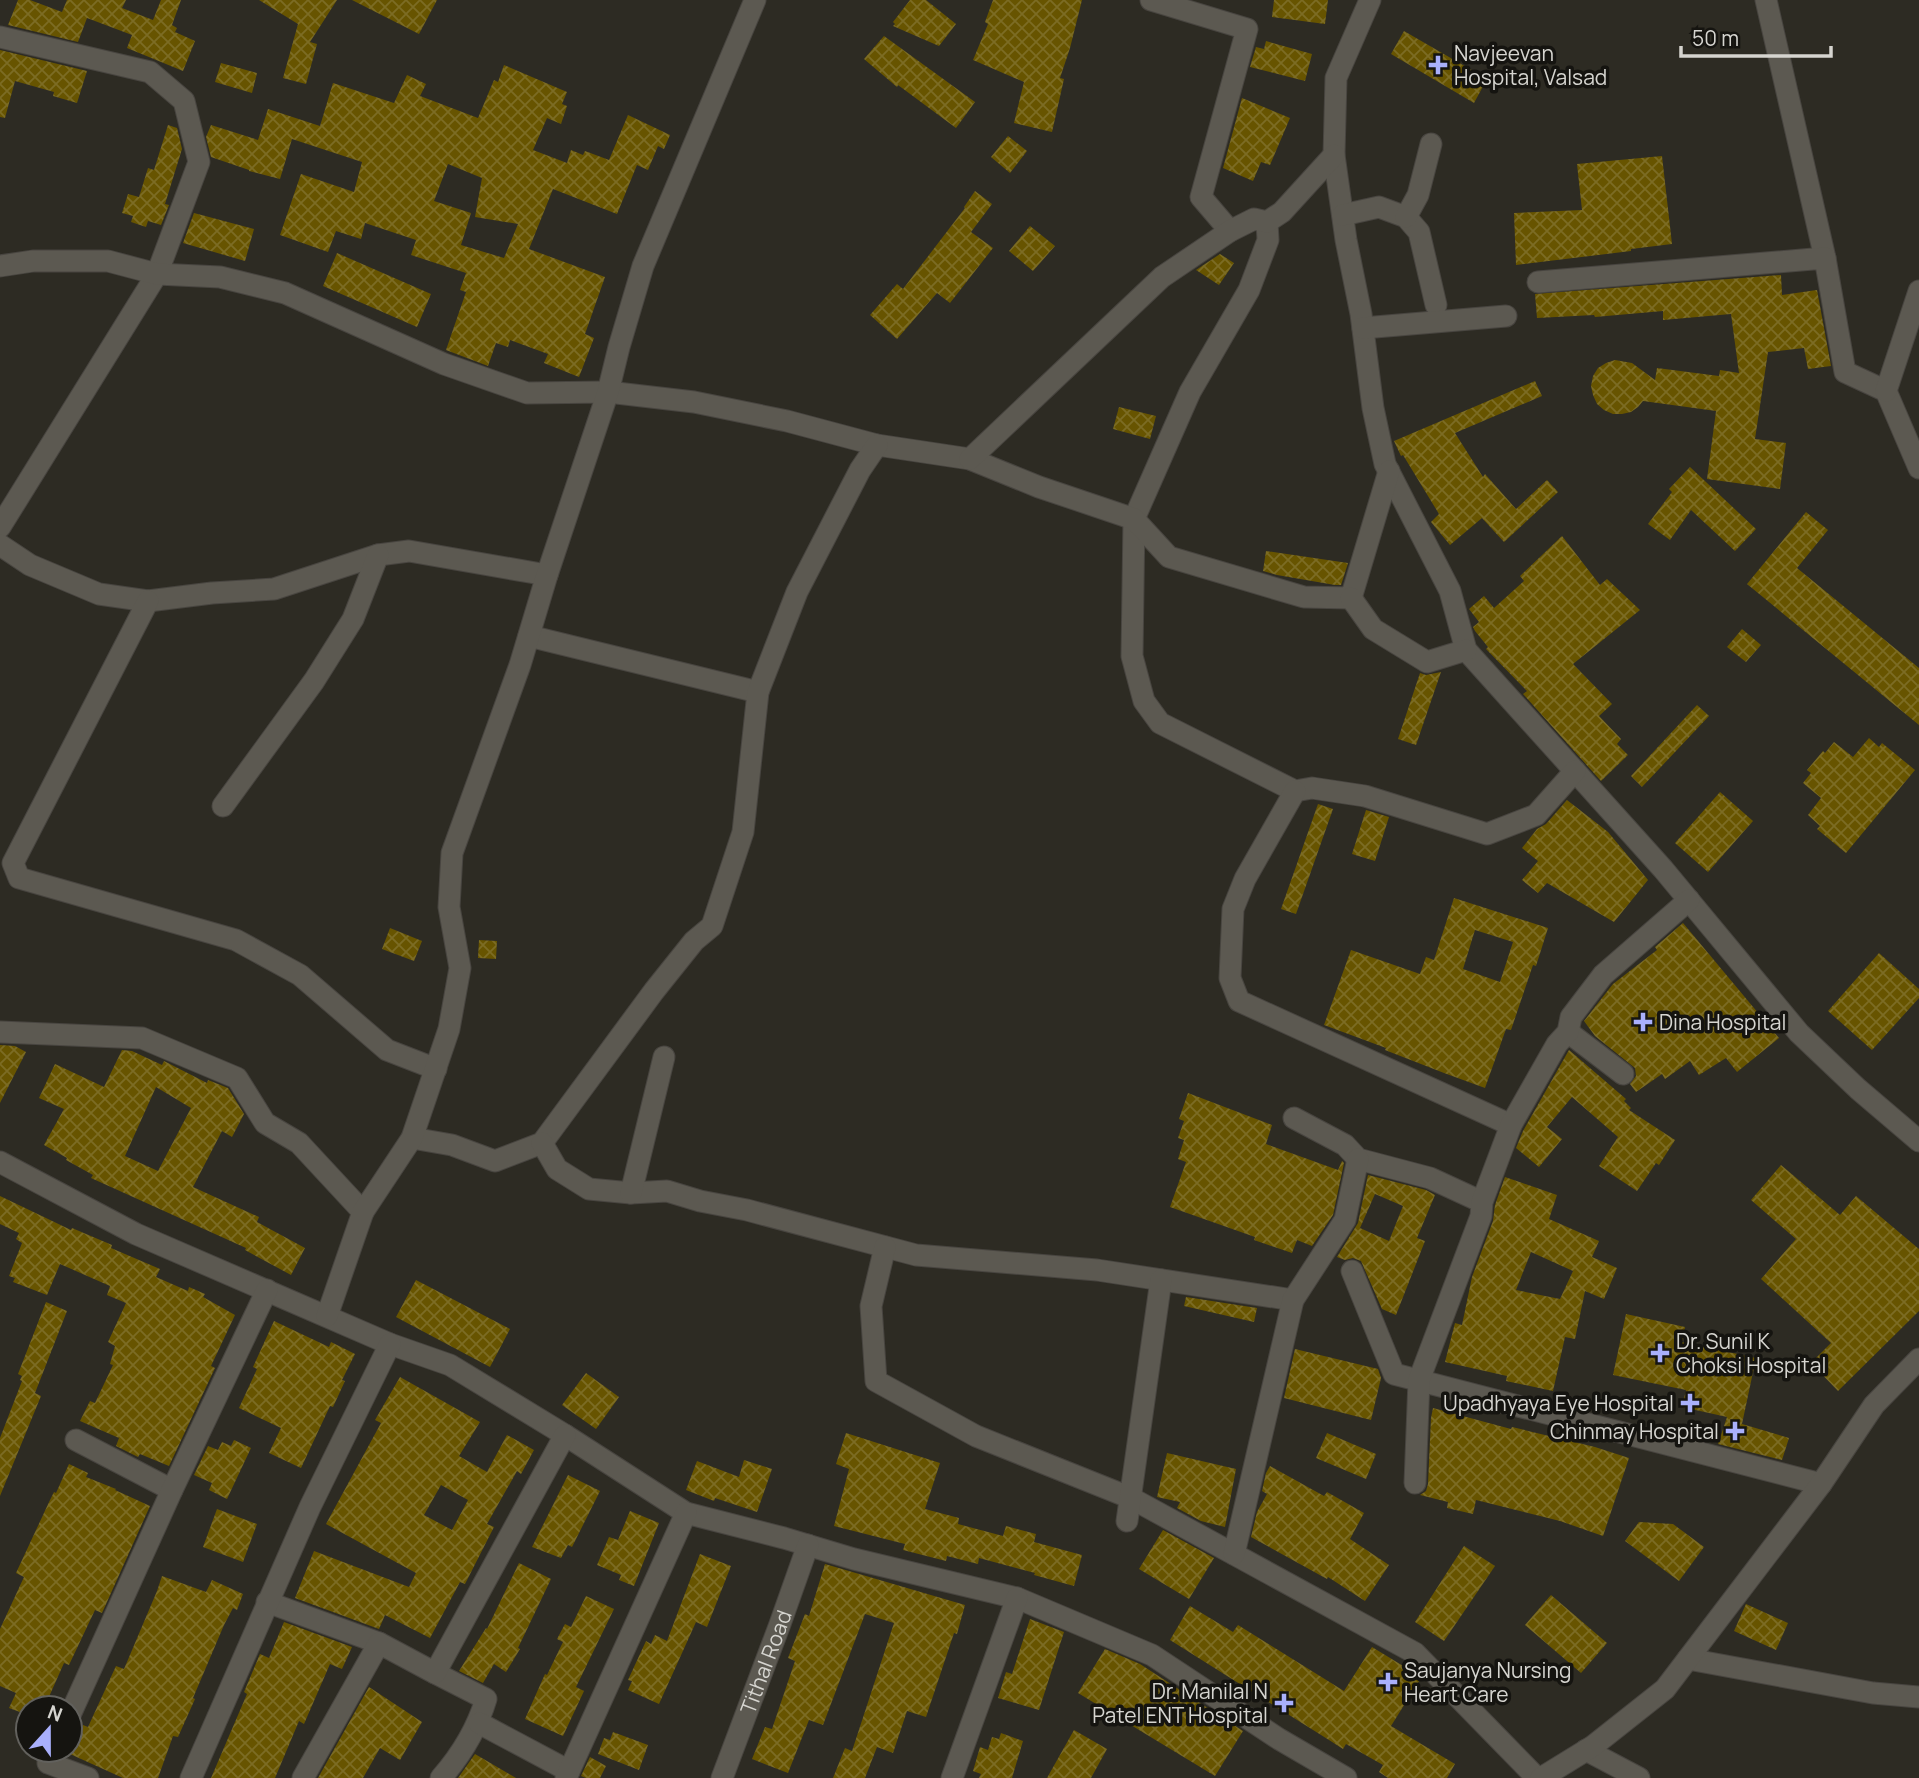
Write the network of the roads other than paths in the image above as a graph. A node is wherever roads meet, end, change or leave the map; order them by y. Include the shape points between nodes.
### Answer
1 (1150, 0) edge
2 (1370, 0) edge
3 (1766, 0) edge
4 (748, 3) edge
5 (0, 37) edge
6 (1431, 144) dead end
7 (1334, 155) junction
8 (1343, 215) junction
9 (1406, 217) junction
10 (1267, 222) junction
11 (1230, 231) junction
12 (1825, 258) junction
13 (0, 266) edge
14 (157, 274) junction
15 (1538, 282) dead end
16 (1919, 291) edge
17 (1436, 305) dead end
18 (1506, 316) dead end
19 (1363, 328) junction
20 (1886, 391) junction
21 (608, 392) junction
22 (877, 445) junction
23 (970, 459) junction
24 (1919, 468) edge
25 (1389, 471) junction
26 (1134, 519) junction
27 (0, 527) edge
28 (0, 545) edge
29 (378, 555) junction
30 (547, 575) junction
31 (1351, 598) junction
32 (148, 601) junction
33 (529, 636) junction
34 (1466, 650) junction
35 (758, 692) junction
36 (1575, 771) junction
37 (1295, 791) junction
38 (223, 806) dead end
39 (1689, 900) junction
40 (0, 1032) edge
41 (1568, 1032) junction
42 (664, 1058) dead end
43 (436, 1069) junction
44 (1623, 1074) dead end
45 (1294, 1118) dead end
46 (1511, 1125) junction
47 (412, 1138) junction
48 (1919, 1141) edge
49 (542, 1143) junction
50 (1358, 1159) junction
51 (0, 1162) edge
52 (631, 1193) junction
53 (1482, 1202) junction
54 (363, 1212) junction
55 (885, 1247) junction
56 (1352, 1271) dead end
57 (1161, 1280) junction
58 (267, 1290) junction
59 (1293, 1300) junction
60 (327, 1316) junction
61 (390, 1344) junction
62 (1919, 1359) edge
63 (1419, 1380) junction
64 (565, 1435) junction
65 (76, 1440) dead end
66 (1415, 1483) dead end
67 (1821, 1484) junction
68 (172, 1490) junction
69 (1131, 1498) junction
70 (686, 1513) junction
71 (1127, 1521) dead end
72 (808, 1545) junction
73 (1234, 1554) junction
74 (1017, 1598) junction
75 (268, 1602) junction
76 (379, 1643) junction
77 (1688, 1659) junction
78 (435, 1673) junction
79 (80, 1694) edge
80 (1919, 1698) edge
81 (479, 1723) junction
82 (1587, 1751) junction
83 (51, 1764) edge
84 (567, 1774) edge
85 (88, 1778) edge
86 (191, 1778) edge
87 (303, 1778) edge
88 (441, 1778) edge
89 (722, 1778) edge
90 (952, 1778) edge
91 (1346, 1778) edge
92 (1539, 1778) edge
93 (1639, 1778) edge

1 - 11 street via 1247,29 1201,197
2 - 7 street via 1336,78
3 - 12 street
4 - 21 street via 642,266
5 - 14 street via 150,72 184,101 199,162
6 - 9 street via 1418,195
7 - 8 street
7 - 10 street via 1282,212
8 - 9 street via 1379,207
8 - 19 street
9 - 17 street via 1419,232
10 - 11 street via 1254,219
10 - 26 street via 1268,240 1249,290 1190,392
11 - 23 street via 1161,277
12 - 15 street
12 - 20 street via 1845,372
13 - 14 street via 108,261
14 - 21 street via 219,276 285,293 444,364 527,393
14 - 27 street
16 - 20 street
18 - 19 street
19 - 25 street via 1373,408
20 - 24 street
21 - 22 street via 694,402
21 - 30 street
22 - 23 street
22 - 35 street via 797,593
23 - 26 street
25 - 31 street
25 - 34 street via 1450,591
26 - 31 street via 1169,557 1304,597
26 - 37 street via 1132,656 1144,701 1160,723
28 - 32 street via 30,565 99,594
29 - 30 street via 409,551
29 - 32 street via 274,589
29 - 38 street via 353,619
30 - 33 street
31 - 34 street via 1373,629 1427,662
32 - 43 street via 13,863 19,878 236,940 300,975 387,1050
33 - 35 street
33 - 43 street via 452,853 449,907 460,968
34 - 36 street
35 - 49 street via 743,832 712,926 654,991
36 - 37 street via 1536,815 1487,834 1365,796 1312,788
36 - 39 street
37 - 46 street via 1233,909 1230,978 1239,1001
39 - 41 street via 1603,975 1571,1017
39 - 48 street via 1799,1033
40 - 54 street via 142,1038 237,1079 265,1122 299,1143
41 - 44 street
41 - 46 street
42 - 52 street
43 - 47 street
45 - 50 street via 1345,1145
46 - 53 street
47 - 49 street via 452,1145 495,1161
47 - 54 street
49 - 52 street via 557,1169 589,1189
50 - 53 street via 1430,1178
50 - 59 street via 1345,1220
51 - 58 street via 136,1234
52 - 55 street via 667,1191
53 - 63 street via 1481,1216
54 - 60 street
55 - 57 street via 916,1255
55 - 69 street via 871,1306 876,1381 976,1436
56 - 63 street via 1394,1374
57 - 59 street
57 - 69 street
58 - 60 street
58 - 68 street
59 - 73 street
60 - 61 street
61 - 64 street via 450,1365
61 - 75 street
62 - 67 street via 1874,1405
63 - 66 street
63 - 67 street
64 - 70 street
64 - 78 street
65 - 68 street
67 - 77 street
68 - 79 street
69 - 71 street
69 - 73 street
70 - 72 street
70 - 84 street
72 - 74 street
72 - 89 street, Tithal Road
73 - 92 street via 1415,1653
74 - 90 street
74 - 91 street via 1152,1655
75 - 76 street
75 - 86 street
76 - 78 street
76 - 87 street
77 - 80 street
77 - 82 street via 1665,1689
78 - 81 street via 486,1699
81 - 84 street
81 - 88 street
82 - 92 street
82 - 93 street
83 - 85 street

